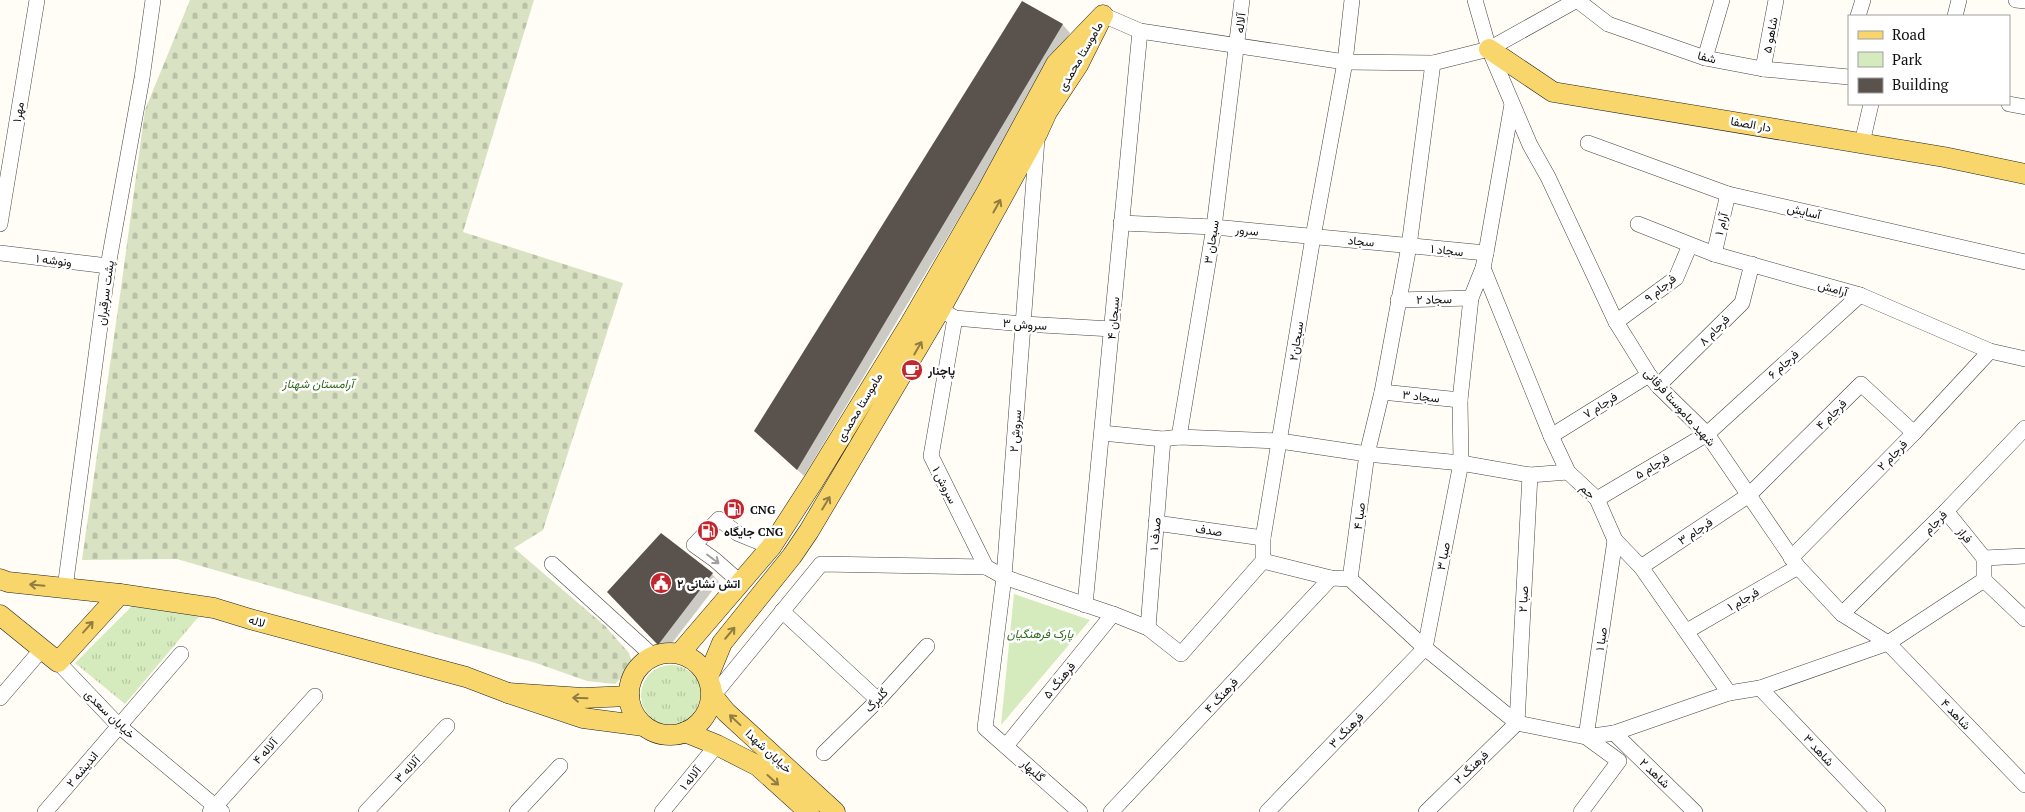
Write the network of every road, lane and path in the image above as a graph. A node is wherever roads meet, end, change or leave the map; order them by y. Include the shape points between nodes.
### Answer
1 (37, 0) edge
2 (153, 0) edge
3 (1242, 0) edge
4 (1352, 0) edge
5 (1475, 0) edge
6 (1577, 0) edge
7 (1722, 0) edge
8 (1776, 0) edge
9 (1863, 0) edge
10 (1959, 0) edge
11 (2016, 0) edge
12 (2025, 1) edge
13 (1104, 8) edge
14 (1858, 15) edge
15 (1955, 15) edge
16 (1140, 31) junction
17 (1238, 46) junction
18 (1489, 49) junction
19 (1705, 58) junction
20 (1345, 62) junction
21 (1433, 63) junction
22 (1763, 69) junction
23 (1848, 77) edge
24 (1512, 104) junction
25 (2010, 104) edge
26 (1871, 105) edge
27 (2025, 107) edge
28 (1037, 134) junction
29 (1588, 143) dead end
30 (1862, 143) junction
31 (2025, 174) edge
32 (1728, 194) junction
33 (0, 224) edge
34 (1121, 224) junction
35 (1638, 224) dead end
36 (1214, 227) junction
37 (1313, 237) junction
38 (1690, 245) junction
39 (1409, 246) junction
40 (0, 253) edge
41 (1714, 254) junction
42 (1485, 261) junction
43 (2025, 262) edge
44 (1752, 264) junction
45 (108, 266) junction
46 (1860, 295) junction
47 (1471, 298) junction
48 (1398, 300) junction
49 (948, 314) junction
50 (1616, 322) junction
51 (1024, 324) junction
52 (1112, 329) junction
53 (1990, 351) junction
54 (2025, 359) edge
55 (1653, 380) junction
56 (1382, 392) junction
57 (1460, 400) junction
58 (2025, 428) edge
59 (1102, 433) junction
60 (1914, 433) junction
61 (1707, 434) junction
62 (1551, 436) junction
63 (1179, 437) junction
64 (1163, 439) junction
65 (1280, 441) junction
66 (1367, 454) junction
67 (1461, 464) junction
68 (1568, 472) junction
69 (1530, 475) junction
70 (1749, 496) junction
71 (1597, 499) junction
72 (1946, 511) junction
73 (1156, 522) junction
74 (1263, 538) junction
75 (1615, 540) junction
76 (771, 547) junction
77 (2025, 556) edge
78 (1984, 558) junction
79 (1263, 561) junction
80 (1795, 562) junction
81 (552, 564) dead end
82 (986, 566) junction
83 (1641, 566) junction
84 (1004, 577) junction
85 (1331, 578) junction
86 (0, 579) edge
87 (1350, 579) junction
88 (1984, 580) junction
89 (741, 584) junction
90 (66, 588) junction
91 (120, 594) junction
92 (1085, 605) junction
93 (782, 611) junction
94 (0, 614) edge
95 (1113, 614) junction
96 (1842, 614) junction
97 (2025, 619) edge
98 (1148, 628) junction
99 (1687, 631) junction
100 (1888, 643) junction
101 (927, 646) dead end
102 (1426, 648) junction
103 (42, 649) junction
104 (680, 653) junction
105 (181, 654) dead end
106 (654, 656) junction
107 (58, 662) junction
108 (711, 686) junction
109 (1760, 688) junction
110 (508, 693) junction
111 (1730, 693) junction
112 (315, 696) dead end
113 (629, 696) junction
114 (0, 698) edge
115 (878, 700) junction
116 (1516, 723) junction
117 (119, 726) junction
118 (448, 726) dead end
119 (644, 726) junction
120 (985, 728) joint
121 (685, 732) junction
122 (1614, 733) junction
123 (1586, 737) junction
124 (717, 745) junction
125 (1006, 746) junction
126 (824, 753) dead end
127 (560, 766) dead end
128 (2025, 784) edge
129 (216, 810) edge
130 (45, 812) edge
131 (366, 812) edge
132 (517, 812) edge
133 (662, 812) edge
134 (809, 812) edge
135 (835, 812) edge
136 (1080, 812) edge
137 (1111, 812) edge
138 (1266, 812) edge
139 (1426, 812) edge
140 (1581, 812) edge
141 (1695, 812) edge
142 (1878, 812) edge

1 - 33 street, مهر۱
2 - 45 street, پشت سرقبران
3 - 17 street, آلاله
4 - 20 street, سبحان۲
5 - 18 street, شهید ماموستا فرقانی
6 - 18 street
6 - 19 street, شفا via 1608,24
7 - 19 street
8 - 22 street, شاهو ۵
9 - 14 street
10 - 15 street
11 - 12 street
13 - 16 street
13 - 28 main road, ماموستا محمدی via 1078,65 1047,112
13 - 76 main road, ماموستا محمدی via 1056,64 910,324
16 - 17 street
16 - 34 street, سبحان ۴
17 - 20 street
17 - 36 street, سبحان ۳
18 - 21 street
18 - 24 street, شهید ماموستا فرقانی
18 - 30 main road, دار الصفا via 1553,92
19 - 22 street, شفا
20 - 21 street
20 - 37 street, سبحان۲
21 - 39 street, صبا ۴
22 - 23 street, شفا
24 - 42 street, صبا ۳
24 - 50 street, شهید ماموستا فرقانی
25 - 27 street
26 - 30 street
49 -> 28 main road, ماموستا محمدی
28 - 51 street, سروش ۲
29 - 32 street, آسایش
30 - 31 main road, دار الصفا
32 - 41 street, آرام ۱
32 - 43 street, آسایش
34 - 36 street, سرور
34 - 52 street, سبحان ۴
35 - 38 street, آرامش
36 - 37 street, سرور
36 - 63 street, سبحان ۳
37 - 39 street, سجاد
37 - 65 street, سبحان۲
38 - 41 street, آرامش
38 - 50 street, فرجام ۹ via 1676,278
39 - 42 street, سجاد ۱
39 - 48 street, صبا ۴
40 - 45 street, ونوشه ۱
41 - 44 street, آرامش
42 - 47 street, صبا ۳
42 - 62 street, جم
44 - 46 street, آرامش
44 - 55 street, فرجام ۸ via 1742,303
45 - 90 street, پشت سرقبران
46 - 53 street, آرامش
46 - 61 street, فرجام ۶
47 - 48 street, سجاد ۲
47 - 57 street, صبا ۳
48 - 56 street, صبا ۴
49 - 51 street, سروش ۳
49 - 82 street, سروش ۱ via 931,456
108 -> 49 main road, ماموستا محمدی via 722,643 792,556
50 - 55 street, شهید ماموستا فرقانی
51 - 52 street, سروش ۳
51 - 84 street, سروش ۲
52 - 59 street, سبحان ۴
53 - 54 street, آرامش
53 - 60 street, فرجام ۲
55 - 61 street, شهید ماموستا فرقانی
55 - 62 street, فرجام ۷
56 - 57 street, سجاد ۳
56 - 66 street, صبا ۴
57 - 67 street, صبا ۳
58 - 72 street, فرجام
59 - 64 street
59 - 92 street, سبحان ۴
60 - 70 street, فرجام ۴ via 1861,384
60 - 80 street, فرجام ۲
61 - 70 street, شهید ماموستا فرقانی
61 - 71 street, فرجام ۵
62 - 68 street, جم
63 - 64 street
63 - 65 street
64 - 73 street, صدف ۱
65 - 66 street
65 - 74 street, سبحان۲
66 - 67 street
66 - 87 street, صبا ۴
67 - 69 street
67 - 102 street, صبا ۳
68 - 69 street
68 - 71 street, جم
69 - 116 street, صبا ۲
70 - 80 street, شهید ماموستا فرقانی
70 - 83 street, فرجام ۳
71 - 75 street, جم
72 - 78 street, فراز
72 - 96 street, فرجام
73 - 74 street, صدف
73 - 98 street, صدف ۱
74 - 79 street, سبحان۲
75 - 83 street, جم
75 - 123 street, صبا ۱
76 - 89 main road, ماموستا محمدی
76 -> 89 street via 737,533 719,519 694,546
77 - 78 street
78 - 88 street
79 - 85 street
79 - 98 street via 1181,654
80 - 96 street, شهید ماموستا فرقانی
80 - 99 street, فرجام ۱
81 - 106 street
82 - 84 street
82 - 93 street via 821,564
83 - 99 street, جم
84 - 92 street
84 - 120 street, سروش ۲
85 - 87 street
85 - 137 street, فرهنگ ۴
90 -> 86 main road, لاله
87 - 102 street
88 - 97 street
88 - 100 street
89 - 104 main road, ماموستا محمدی
90 - 91 main road, لاله
107 -> 91 main road
91 - 110 main road, لاله via 214,608 466,677
92 - 95 street
93 - 108 street
93 - 115 street
94 - 103 main road, خیابان سعدی
95 - 98 street
95 - 125 street, فرهنگ ۵
96 - 100 street, شهید ماموستا فرقانی
99 - 111 street, جم
100 - 109 street
100 - 128 street, شاهد ۴
101 - 115 street, گلبرگ
102 - 116 street
102 - 138 street, فرهنگ ۳
103 - 107 main road, خیابان سعدی
103 - 114 street
104 - 106 main road
104 - 108 main road via 701,666
105 - 117 street, اندیشه ۲
106 - 113 main road via 634,672
107 - 117 street, خیابان سعدی
108 - 121 main road via 707,713
135 -> 108 main road, خیابان شهدا via 726,712
109 - 111 street
109 - 142 street, شاهد ۳
113 -> 110 main road via 583,698
110 - 119 main road via 583,718
111 - 122 street
112 - 129 street, آلاله ۴
113 - 119 main road via 631,708
115 - 126 street, گلبرگ
116 - 123 street
116 - 139 street, فرهنگ ۲
117 - 129 street, خیابان سعدی
117 - 130 street, اندیشه ۲
118 - 131 street, آلاله ۳
119 - 121 main road via 657,733
120 - 125 street, گلبهار
121 - 124 main road, خیابان شهدا
122 - 123 street
122 - 141 street, شاهد ۲
123 - 140 street via 1619,761
124 - 133 street, آلاله ۱
124 -> 134 main road, خیابان شهدا via 758,766
125 - 136 street, گلبهار
127 - 132 street

